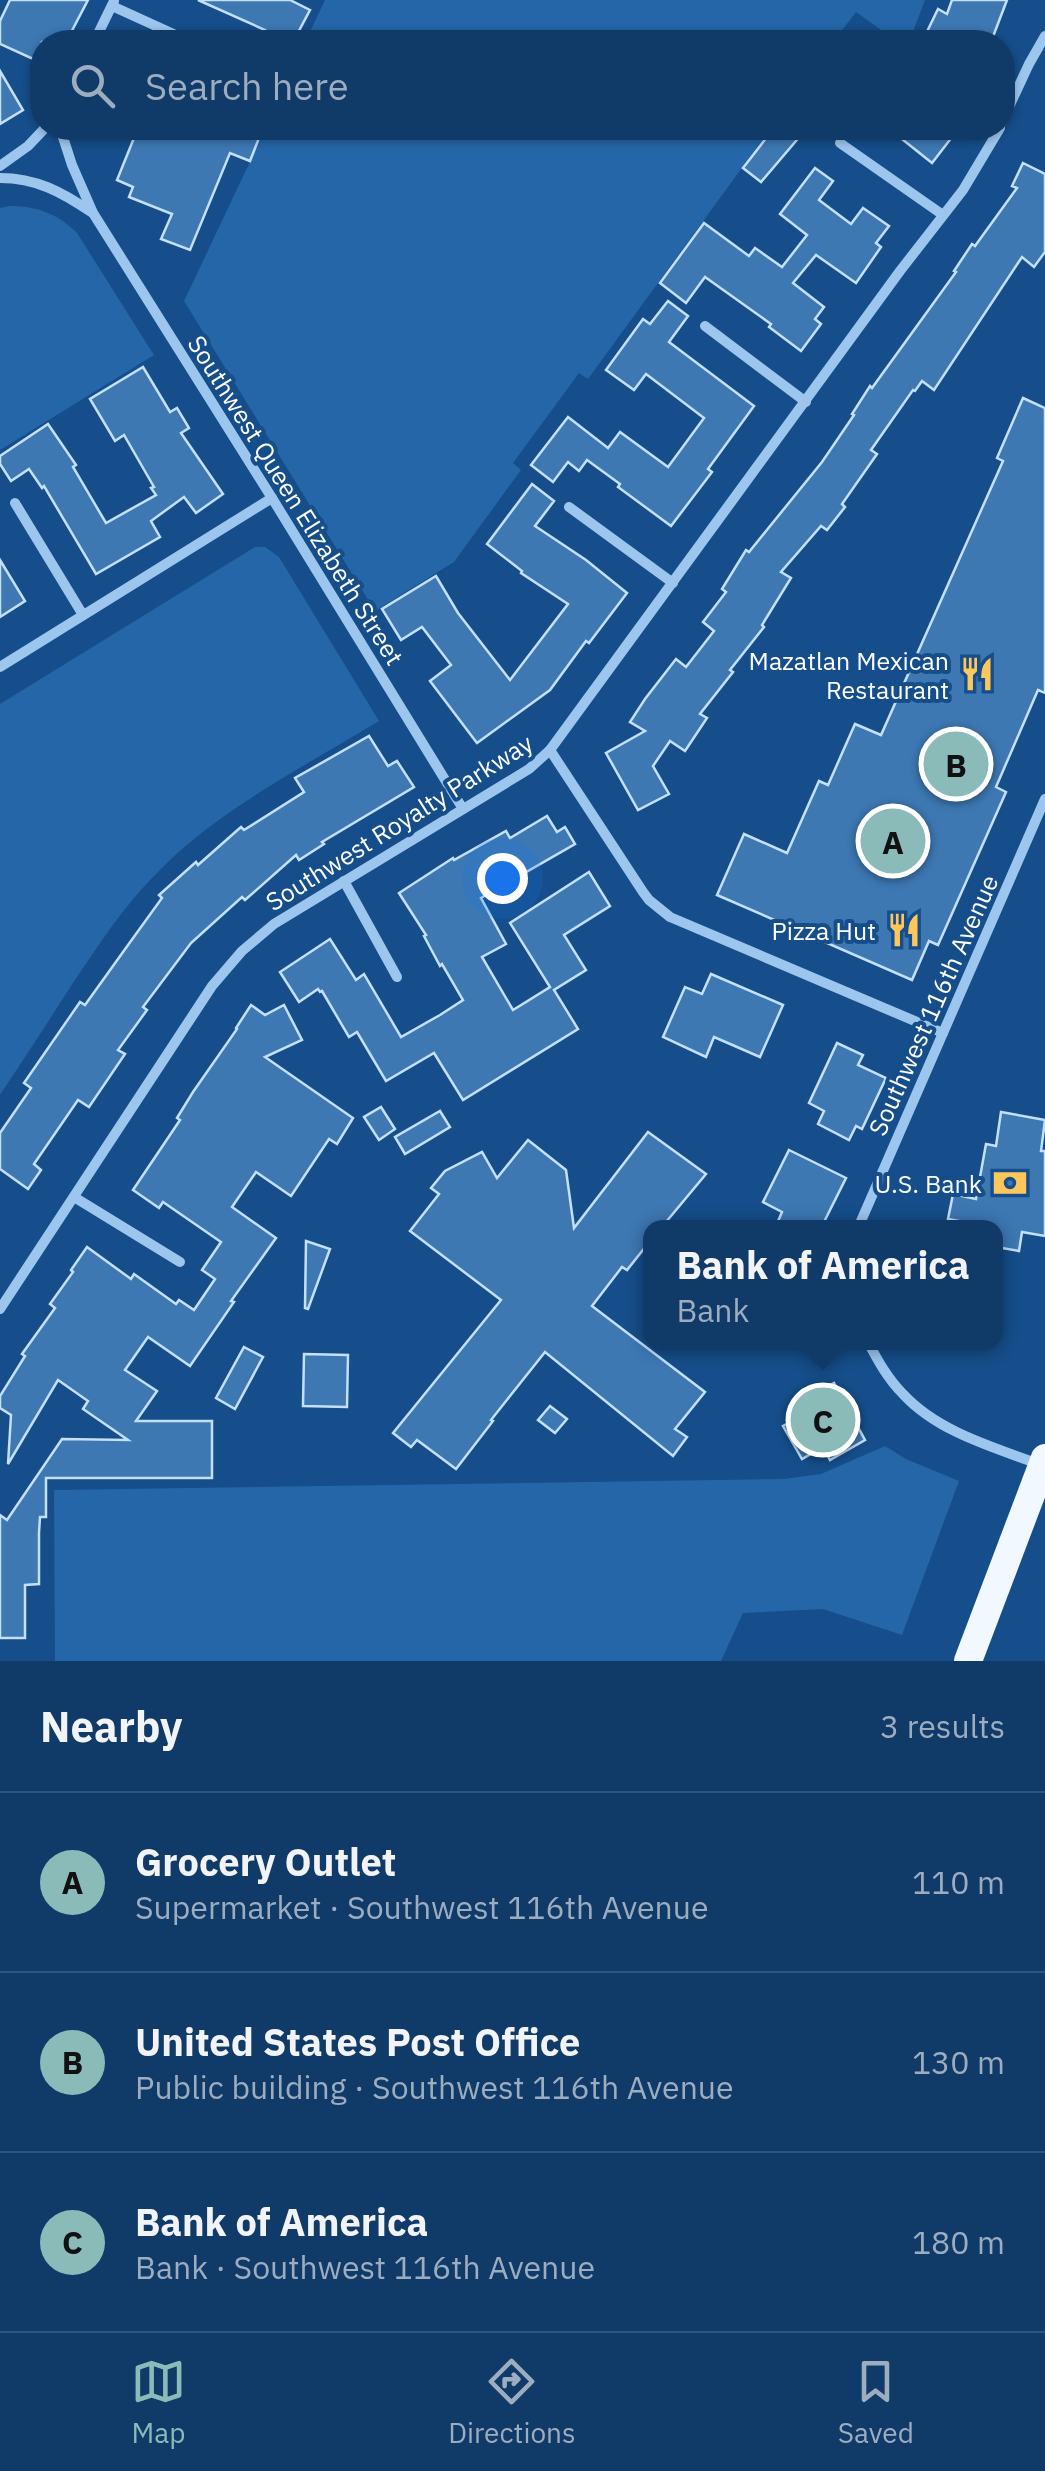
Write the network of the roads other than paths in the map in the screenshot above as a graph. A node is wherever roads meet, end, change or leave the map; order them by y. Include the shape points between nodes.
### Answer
1 (114, 3) edge
2 (100, 30) edge
3 (167, 30) edge
4 (1045, 36) edge
5 (1015, 93) edge
6 (34, 140) edge
7 (64, 140) edge
8 (993, 140) edge
9 (840, 143) dead end
10 (0, 166) edge
11 (0, 178) edge
12 (94, 214) junction
13 (943, 216) junction
14 (705, 326) dead end
15 (806, 402) junction
16 (272, 498) junction
17 (15, 503) dead end
18 (570, 507) dead end
19 (673, 583) junction
20 (83, 616) junction
21 (0, 668) edge
22 (550, 750) junction
23 (1045, 799) edge
24 (463, 809) junction
25 (344, 881) junction
26 (396, 977) dead end
27 (943, 1033) junction
28 (74, 1197) junction
29 (861, 1220) edge
30 (180, 1262) dead end
31 (0, 1309) edge
32 (872, 1350) edge
33 (1044, 1462) edge
34 (968, 1661) edge

1 - 2 street
1 - 3 street
4 - 5 street, Southwest Royalty Parkway
6 - 10 street
7 - 12 street, Southwest Queen Elizabeth Street
8 - 13 street, Southwest Royalty Parkway
9 - 13 street
11 - 12 street, Southwest Queen Elizabeth Street via 54,188
12 - 16 street, Southwest Queen Elizabeth Street
13 - 15 street, Southwest Royalty Parkway
14 - 15 street
15 - 19 street, Southwest Royalty Parkway
16 - 20 street
16 - 24 street, Southwest Queen Elizabeth Street
17 - 20 street
18 - 19 street
19 - 22 street, Southwest Royalty Parkway
20 - 21 street
22 - 24 street, Southwest Royalty Parkway
22 - 27 street via 643,892 670,917
23 - 27 street, Southwest 116th Avenue
24 - 25 street, Southwest Royalty Parkway
25 - 26 street
25 - 28 street, Southwest Royalty Parkway via 274,924 212,986
27 - 29 street, Southwest 116th Avenue
28 - 30 street
28 - 31 street, Southwest Royalty Parkway
32 - 33 street via 904,1396 939,1424
33 - 34 highway

